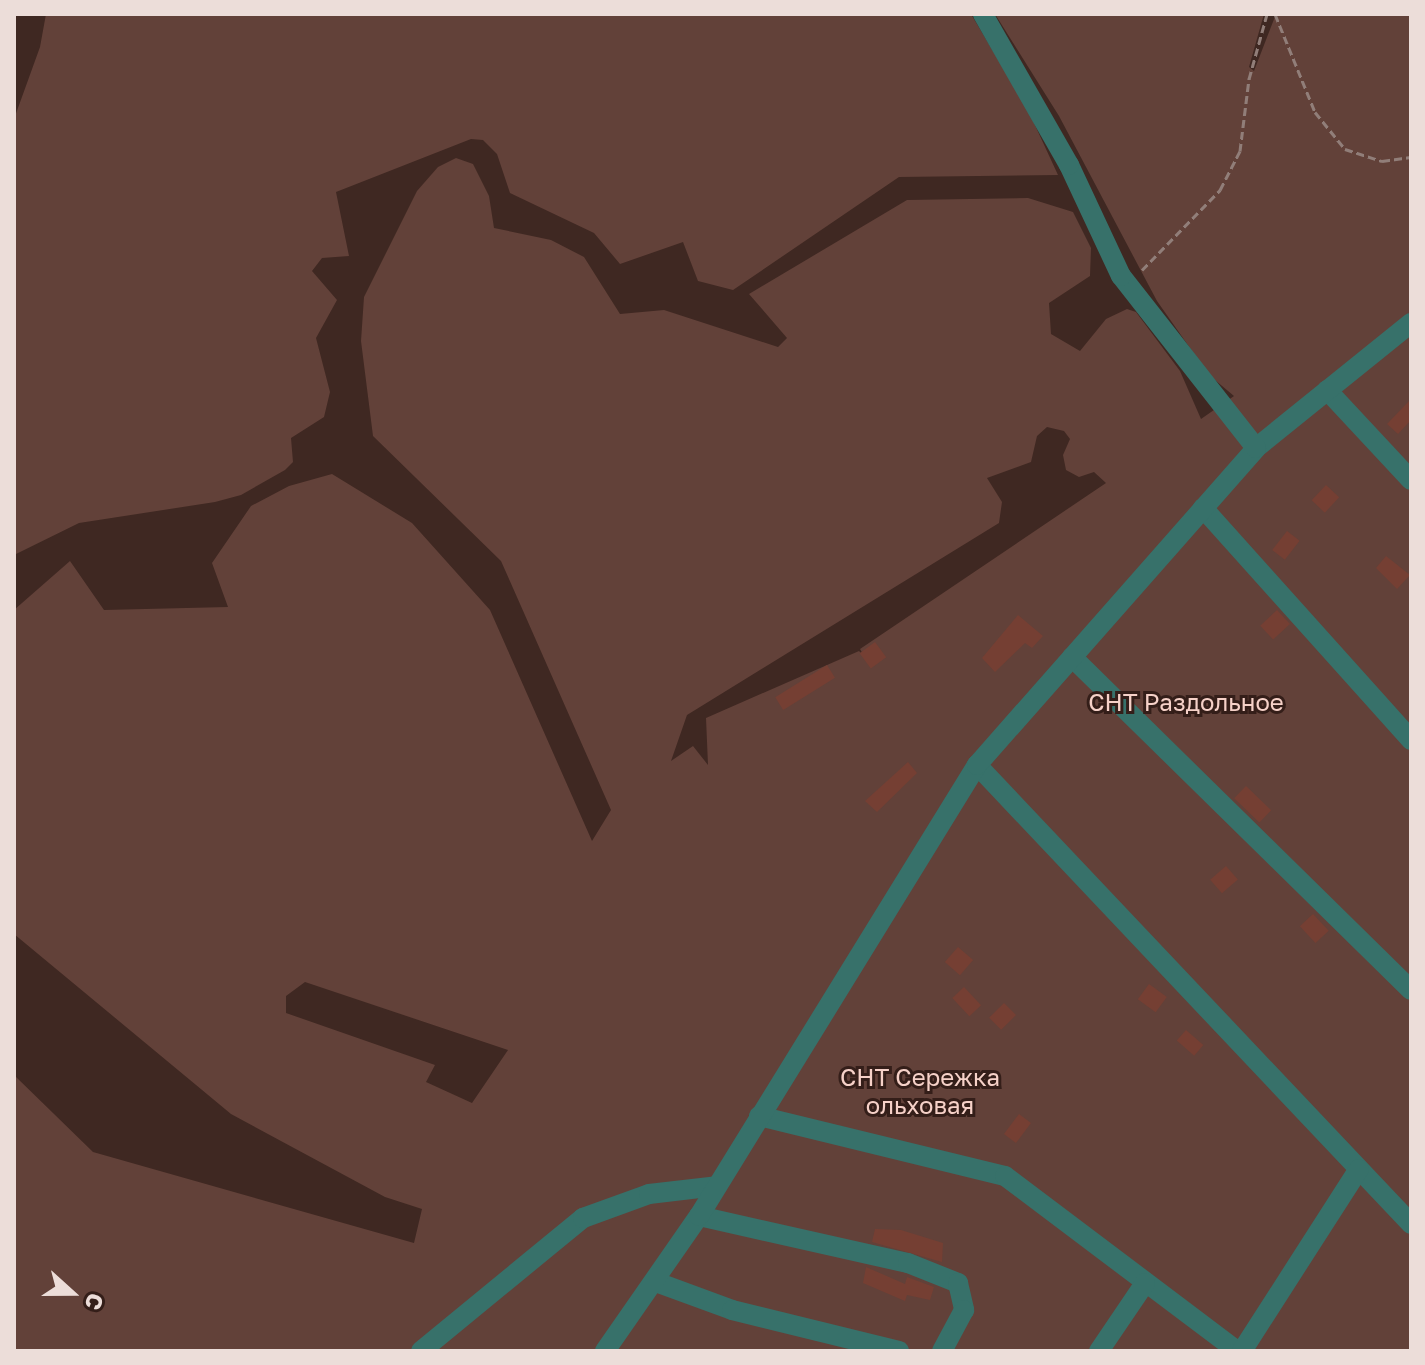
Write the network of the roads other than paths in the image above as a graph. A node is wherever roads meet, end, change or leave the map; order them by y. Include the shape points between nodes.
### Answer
1 (983, 14) edge
2 (1411, 323) edge
3 (1327, 390) junction
4 (1256, 448) junction
5 (1411, 480) edge
6 (1203, 508) junction
7 (1072, 657) junction
8 (1411, 740) edge
9 (977, 765) junction
10 (1411, 990) edge
11 (759, 1116) junction
12 (1359, 1169) junction
13 (717, 1186) junction
14 (699, 1216) junction
15 (1411, 1224) edge
16 (656, 1282) junction
17 (1145, 1283) junction
18 (421, 1351) edge
19 (605, 1351) edge
20 (899, 1351) edge
21 (942, 1351) edge
22 (1099, 1351) edge
23 (1239, 1351) edge

1 - 4 lane via 1133,291
2 - 3 lane
3 - 4 lane
3 - 5 lane
4 - 6 lane
6 - 7 lane
6 - 8 lane
7 - 9 lane
7 - 10 lane
9 - 11 lane
9 - 12 lane
11 - 13 lane
11 - 17 lane via 1005,1176
12 - 15 lane
12 - 23 lane
13 - 14 lane
13 - 18 lane via 649,1194 583,1218
14 - 16 lane
14 - 21 lane via 908,1263 950,1279 965,1295 964,1310
16 - 19 lane
16 - 20 lane via 732,1310
17 - 22 lane
17 - 23 lane

